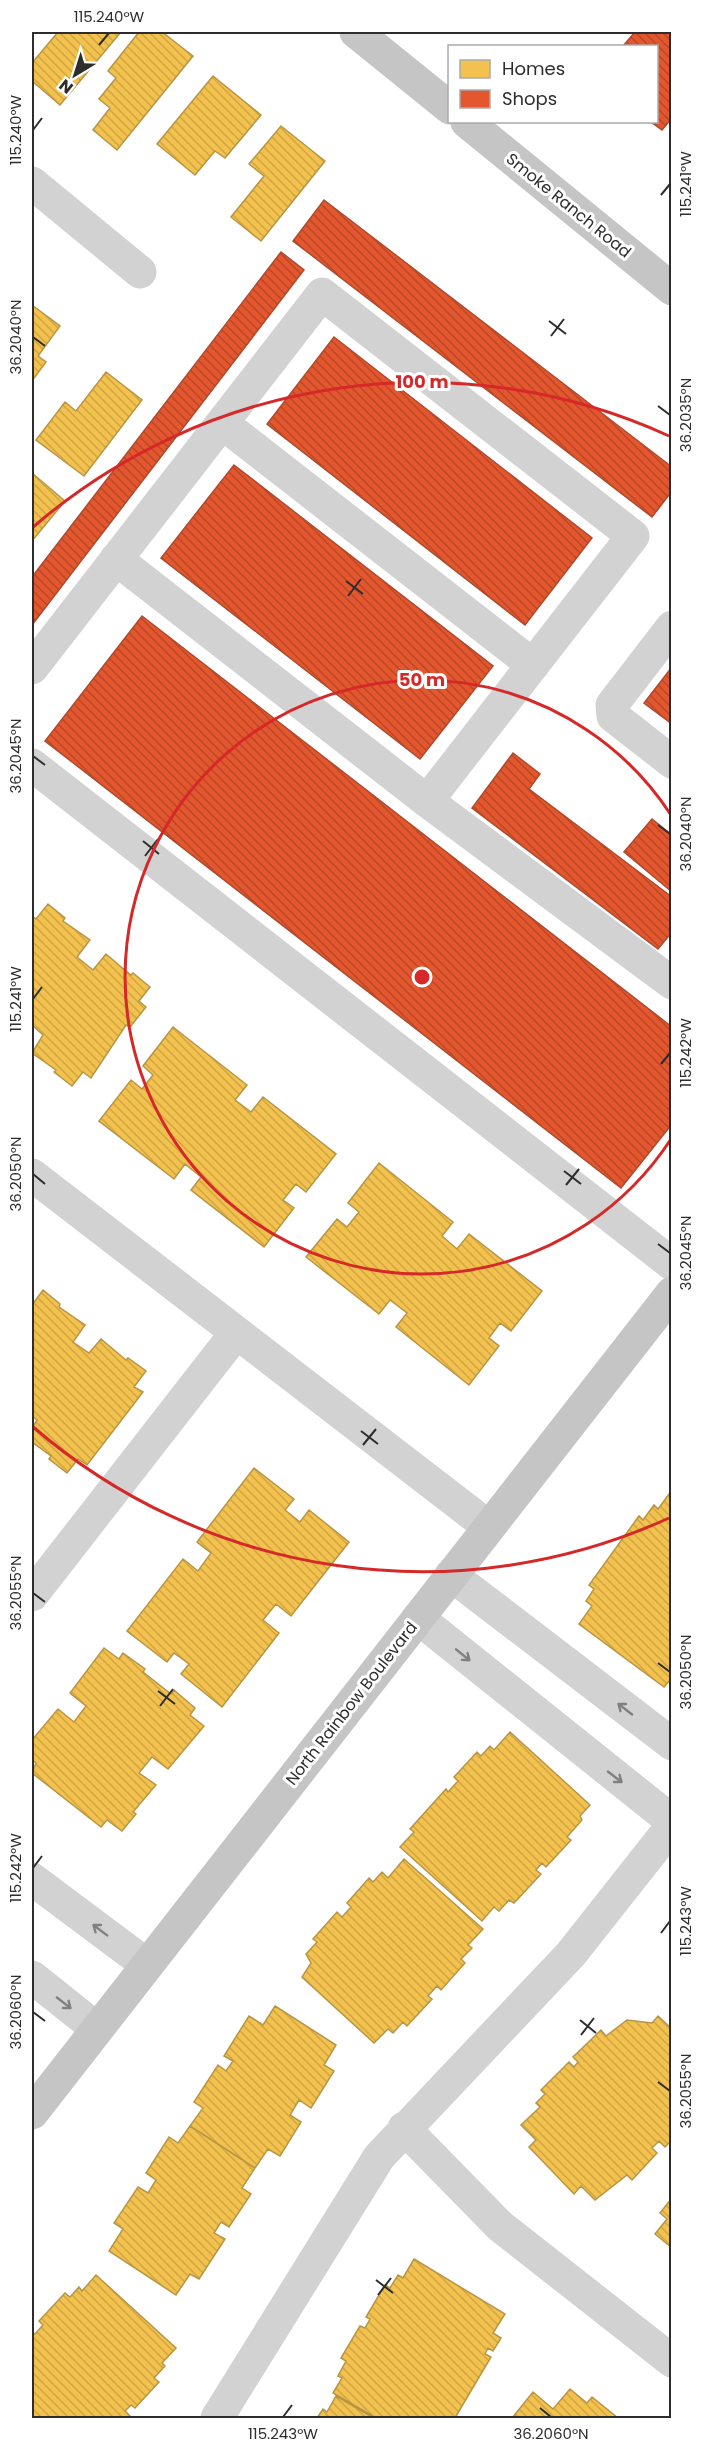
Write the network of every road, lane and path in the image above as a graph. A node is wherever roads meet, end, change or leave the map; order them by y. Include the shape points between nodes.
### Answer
1 (356, 32) edge
2 (448, 106) edge
3 (468, 123) edge
4 (32, 183) edge
5 (140, 272) dead end
6 (672, 289) edge
7 (222, 423) junction
8 (116, 559) junction
9 (672, 627) edge
10 (533, 665) junction
11 (32, 668) edge
12 (672, 762) edge
13 (32, 765) edge
14 (428, 801) junction
15 (672, 983) edge
16 (32, 1175) edge
17 (672, 1264) edge
18 (672, 1293) edge
19 (236, 1333) junction
20 (489, 1527) junction
21 (451, 1575) junction
22 (32, 1595) edge
23 (418, 1618) junction
24 (672, 1744) edge
25 (672, 1821) edge
26 (672, 1826) edge
27 (32, 1879) edge
28 (147, 1965) junction
29 (32, 1977) edge
30 (97, 2029) junction
31 (32, 2113) edge
32 (404, 2128) junction
33 (672, 2361) edge
34 (217, 2418) edge

1 - 2 main road
3 - 6 main road, Smoke Ranch Road
4 - 5 street
7 - 8 street
7 - 10 street
7 - 10 street via 322,294 605,514 633,536
8 - 11 street
8 - 14 street
9 - 12 street via 612,705 613,716
10 - 14 street
13 - 17 street
14 - 15 street
16 - 19 street
18 - 20 main road, North Rainbow Boulevard
19 - 20 street
19 - 22 street
20 - 21 main road, North Rainbow Boulevard
21 - 23 main road, North Rainbow Boulevard
24 -> 21 street
23 -> 25 street
23 - 28 main road, North Rainbow Boulevard
26 - 32 street via 571,1954
28 -> 27 street
28 - 30 main road, North Rainbow Boulevard
29 -> 30 street
30 - 31 main road, North Rainbow Boulevard
32 - 33 street via 500,2226
32 - 34 street via 379,2157

